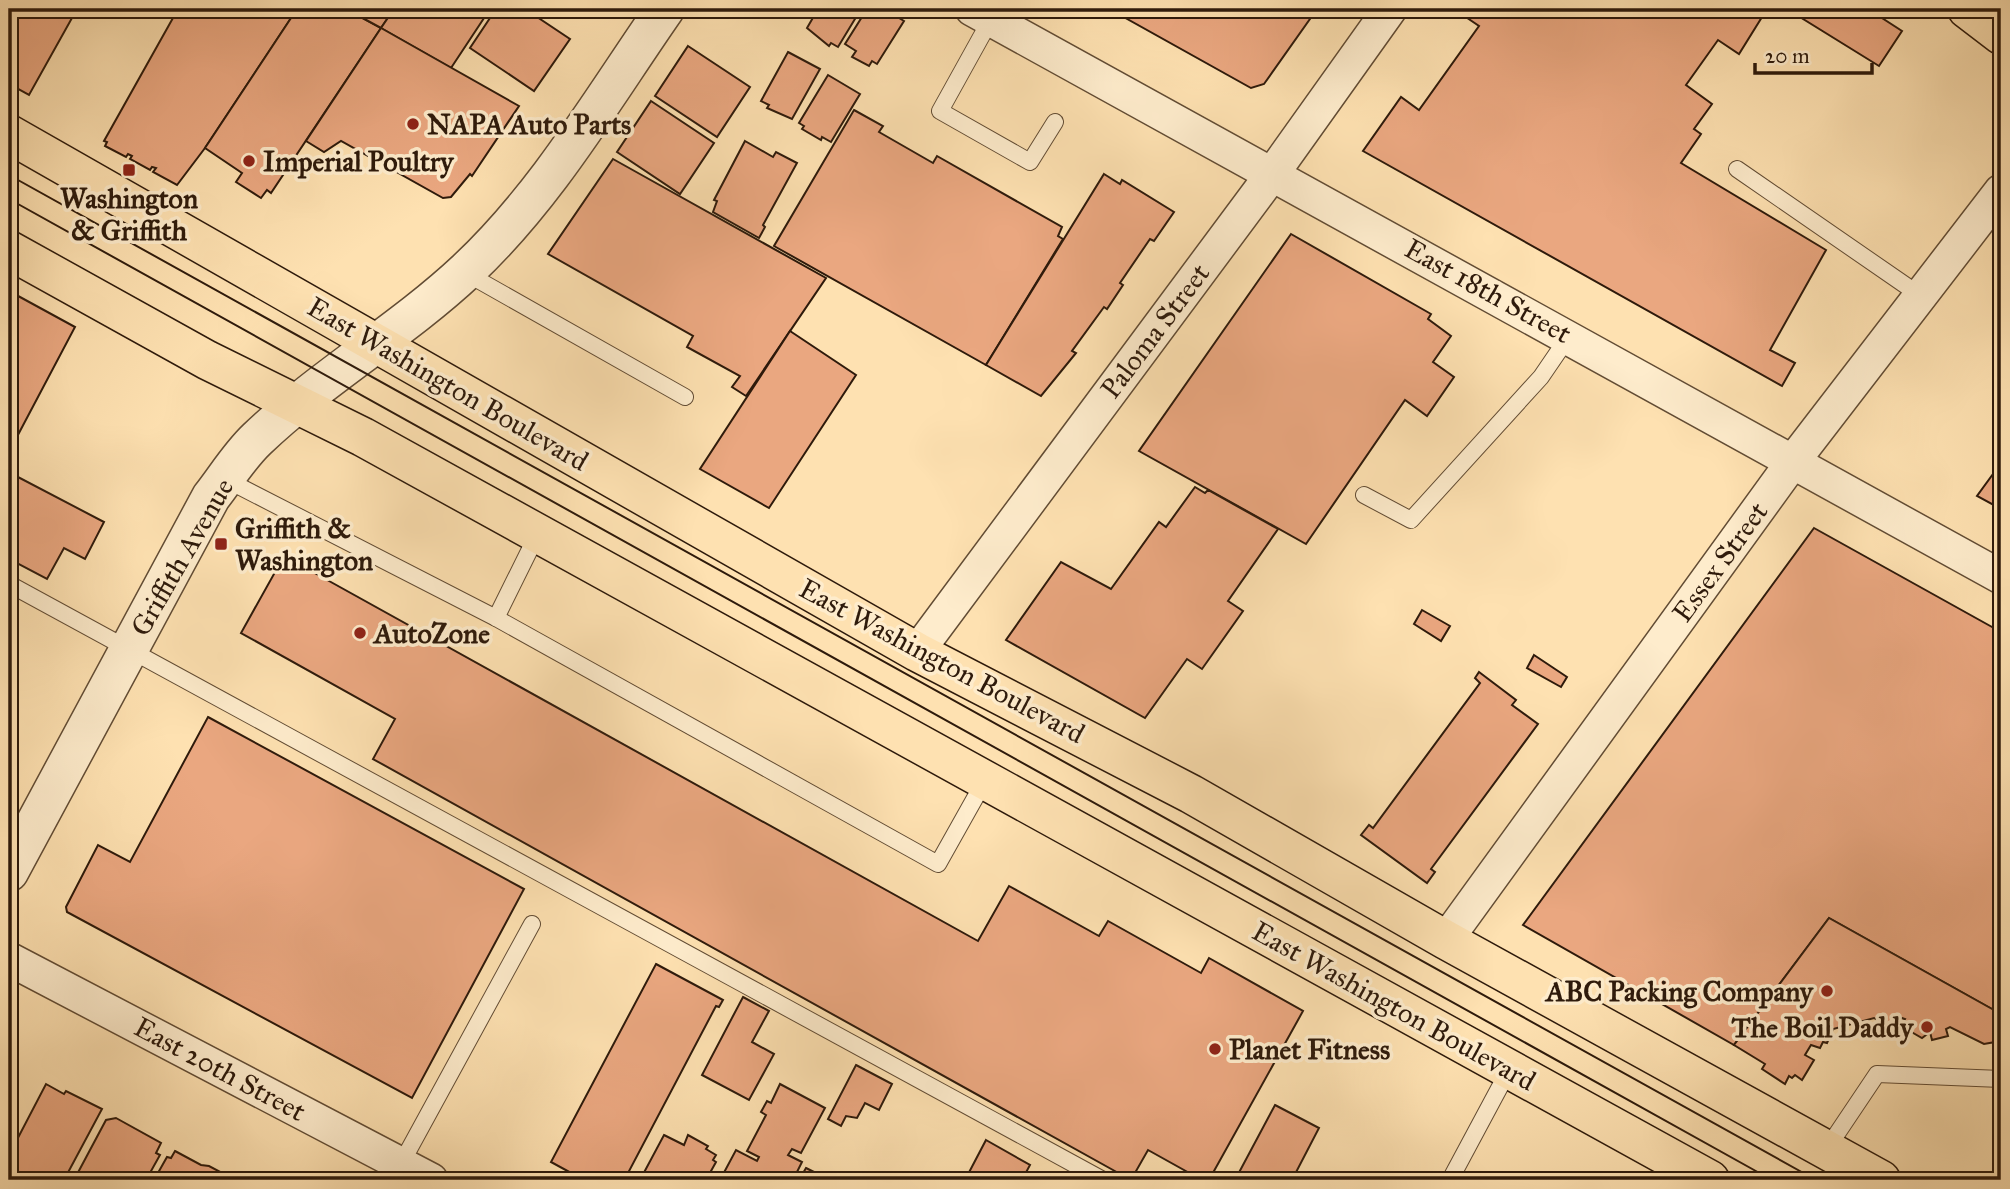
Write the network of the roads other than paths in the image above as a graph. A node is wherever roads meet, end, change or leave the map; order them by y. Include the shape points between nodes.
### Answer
1 (665, 9) edge
2 (1390, 9) edge
3 (1967, 9) edge
4 (982, 14) edge
5 (2001, 35) edge
6 (1055, 122) dead end
7 (9, 134) edge
8 (1737, 169) dead end
9 (1273, 173) junction
10 (2001, 191) edge
11 (9, 250) edge
12 (464, 272) junction
13 (1921, 296) junction
14 (1569, 336) junction
15 (377, 344) junction
16 (685, 397) dead end
17 (297, 404) junction
18 (1794, 460) junction
19 (225, 479) junction
20 (1364, 495) dead end
21 (538, 533) junction
22 (2001, 577) edge
23 (9, 584) edge
24 (496, 618) junction
25 (130, 649) junction
26 (917, 652) junction
27 (984, 782) junction
28 (9, 872) edge
29 (532, 924) dead end
30 (1446, 940) junction
31 (9, 959) edge
32 (1510, 1068) junction
33 (2001, 1079) edge
34 (1826, 1150) junction
35 (401, 1164) junction
36 (431, 1180) edge
37 (1103, 1180) edge
38 (1450, 1180) edge
39 (1710, 1180) edge
40 (1881, 1180) edge

1 - 12 street, Griffith Avenue via 533,201
2 - 9 street, Paloma Street
3 - 5 main road
4 - 6 lane via 940,111 1030,162
4 - 9 street, East 18th Street
7 - 15 main road, East Washington Boulevard
8 - 13 lane
9 - 14 street, East 18th Street
9 - 26 street, Paloma Street
10 - 13 street, Essex Street
11 - 17 main road, East Washington Boulevard via 207,360
12 - 15 street, Griffith Avenue
12 - 16 lane
13 - 18 street, Essex Street
14 - 18 street, East 18th Street
14 - 20 lane via 1541,377 1410,520
15 - 17 street, Griffith Avenue
15 - 26 main road, East Washington Boulevard
17 - 19 street, Griffith Avenue via 256,440
17 - 21 main road, East Washington Boulevard
18 - 22 street, East 18th Street
18 - 30 street, Essex Street
19 - 24 lane
19 - 25 street, Griffith Avenue
21 - 24 lane
21 - 27 main road, East Washington Boulevard
23 - 25 lane
24 - 27 lane via 939,864
25 - 28 street, Griffith Avenue
25 - 37 lane
26 - 30 main road, East Washington Boulevard via 1191,794
27 - 32 main road, East Washington Boulevard
29 - 35 lane
30 - 34 main road, East Washington Boulevard
31 - 35 street, East 20th Street
32 - 38 lane
32 - 39 main road, East Washington Boulevard
33 - 34 lane via 1877,1074
34 - 40 main road, East Washington Boulevard
35 - 36 street, East 20th Street

